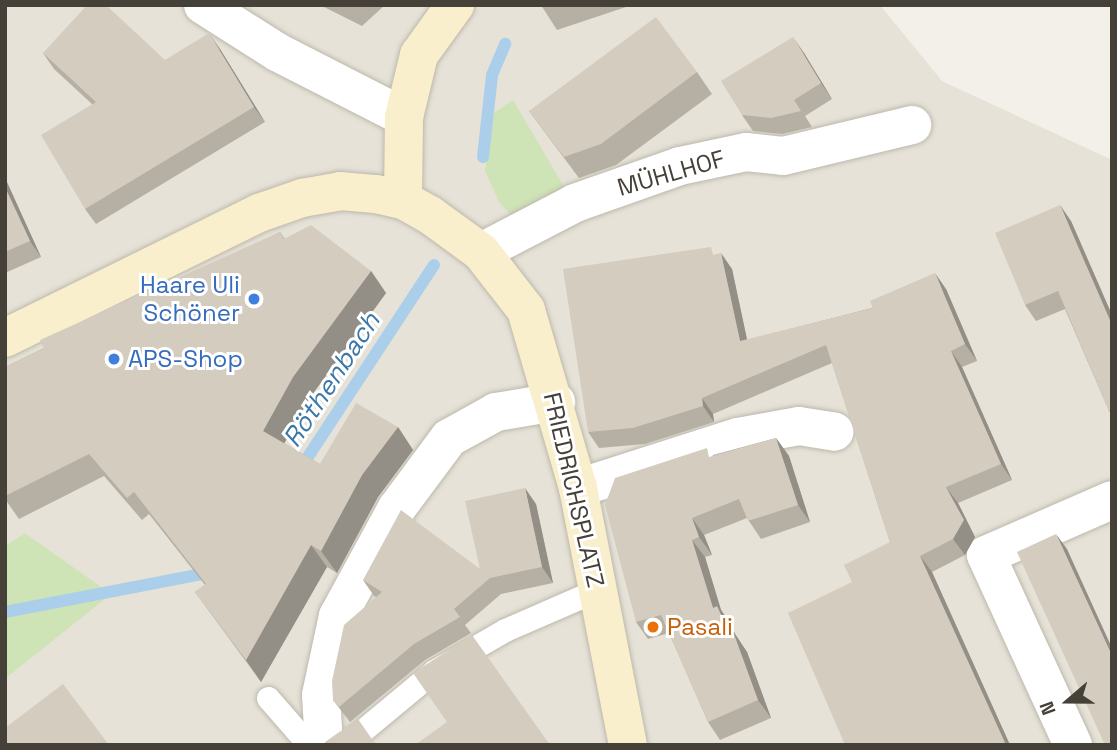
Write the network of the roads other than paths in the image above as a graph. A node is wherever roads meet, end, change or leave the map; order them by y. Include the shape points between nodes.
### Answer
1 (203, 5) edge
2 (455, 5) edge
3 (404, 117) junction
4 (912, 125) dead end
5 (416, 208) junction
6 (481, 252) junction
7 (5, 338) edge
8 (556, 402) junction
9 (835, 432) dead end
10 (578, 488) junction
11 (1112, 499) edge
12 (597, 590) junction
13 (268, 698) dead end
14 (309, 745) edge
15 (324, 745) edge
16 (345, 745) edge
17 (628, 745) edge
18 (1073, 745) edge

1 - 3 street via 277,52
2 - 3 main road via 419,55
3 - 5 main road
4 - 6 street, MÜHLHOF via 783,156 746,152 680,166 575,203
5 - 6 main road, FRIEDRICHSPLATZ
5 - 7 main road via 340,191 259,213
6 - 8 main road, FRIEDRICHSPLATZ via 526,310
8 - 10 main road, FRIEDRICHSPLATZ
8 - 15 street via 496,412 449,438 397,508 338,616 321,695
9 - 10 street via 799,426 738,437
10 - 12 main road, FRIEDRICHSPLATZ
11 - 18 street via 986,555
12 - 16 lane via 506,630 434,671
12 - 17 main road, FRIEDRICHSPLATZ
13 - 14 lane

